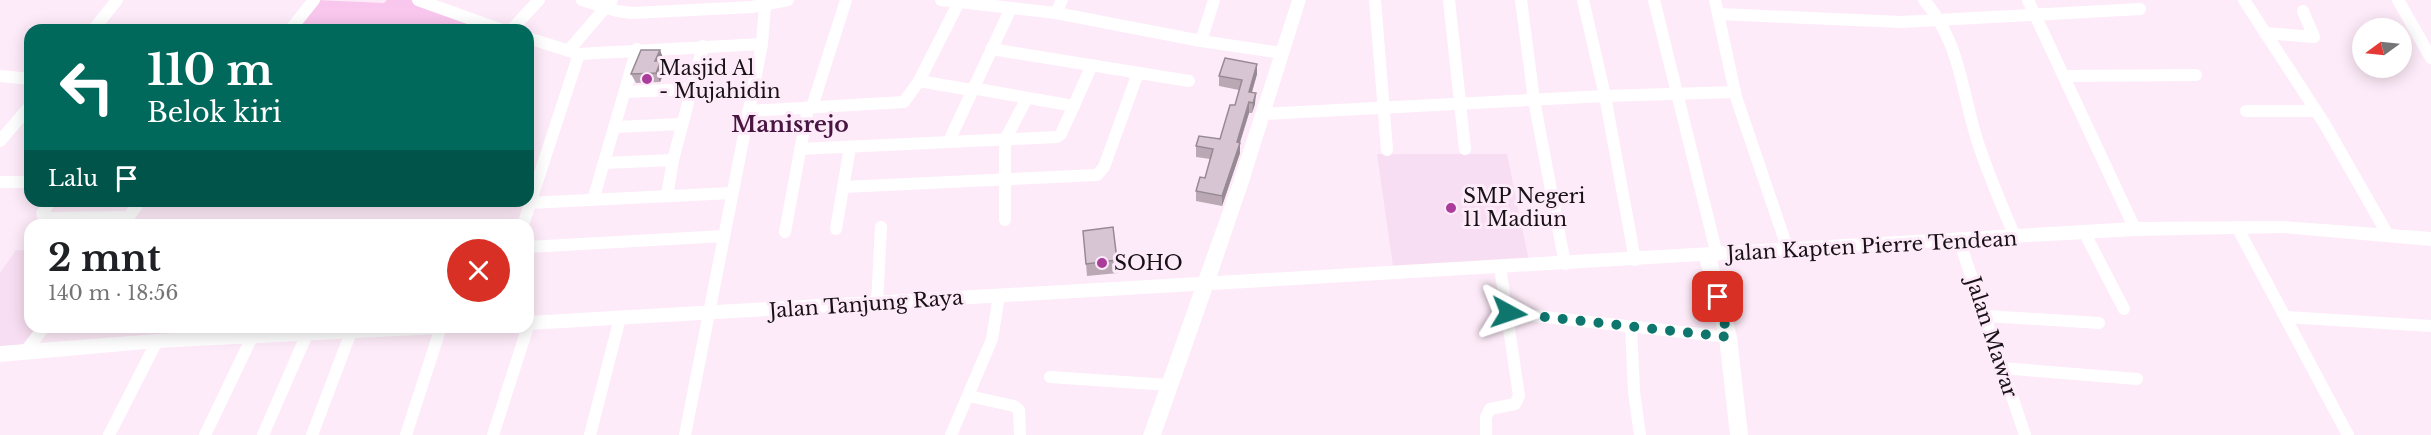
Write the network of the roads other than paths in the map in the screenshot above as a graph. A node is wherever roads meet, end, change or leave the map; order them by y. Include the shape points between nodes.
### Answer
1 (117, 0) edge
2 (314, 0) edge
3 (418, 0) edge
4 (539, 0) edge
5 (582, 0) edge
6 (659, 0) edge
7 (788, 0) edge
8 (846, 0) edge
9 (941, 0) edge
10 (1062, 0) edge
11 (1214, 0) edge
12 (1299, 0) edge
13 (1375, 0) edge
14 (1449, 0) edge
15 (1521, 0) edge
16 (1583, 0) edge
17 (1654, 0) edge
18 (1715, 0) edge
19 (1924, 0) edge
20 (2028, 0) edge
21 (2244, 0) edge
22 (2398, 0) edge
23 (959, 2) junction
24 (609, 4) edge
25 (765, 5) junction
26 (1011, 8) junction
27 (2140, 9) dead end
28 (2303, 11) dead end
29 (651, 13) junction
30 (2035, 13) junction
31 (1056, 14) junction
32 (1718, 14) junction
33 (1940, 20) junction
34 (98, 24) edge
35 (295, 24) edge
36 (485, 24) edge
37 (517, 24) edge
38 (2265, 33) junction
39 (534, 40) edge
40 (1201, 41) junction
41 (762, 44) junction
42 (704, 46) junction
43 (991, 49) junction
44 (638, 50) junction
45 (574, 53) junction
46 (1282, 53) junction
47 (2431, 58) edge
48 (1092, 65) junction
49 (1138, 73) junction
50 (2196, 75) dead end
51 (0, 76) edge
52 (2064, 76) junction
53 (24, 78) edge
54 (918, 81) junction
55 (1189, 81) dead end
56 (692, 89) junction
57 (972, 89) junction
58 (625, 92) junction
59 (1735, 92) junction
60 (1678, 94) junction
61 (1605, 96) junction
62 (1027, 98) junction
63 (1534, 99) junction
64 (1461, 104) junction
65 (1074, 106) junction
66 (810, 107) junction
67 (1382, 108) junction
68 (748, 111) junction
69 (2246, 111) dead end
70 (2316, 111) junction
71 (24, 113) edge
72 (1263, 114) junction
73 (682, 124) junction
74 (615, 127) junction
75 (1005, 140) junction
76 (0, 141) edge
77 (949, 141) junction
78 (849, 147) junction
79 (800, 149) junction
80 (1465, 149) dead end
81 (1388, 150) dead end
82 (673, 160) junction
83 (604, 163) junction
84 (1005, 178) junction
85 (0, 182) edge
86 (24, 182) edge
87 (534, 183) edge
88 (843, 187) junction
89 (732, 193) junction
90 (667, 196) junction
91 (593, 200) junction
92 (534, 203) edge
93 (46, 207) edge
94 (71, 219) edge
95 (1005, 220) dead end
96 (881, 227) dead end
97 (2237, 227) junction
98 (2135, 229) junction
99 (836, 230) dead end
100 (785, 232) dead end
101 (2084, 232) junction
102 (2388, 235) junction
103 (724, 236) junction
104 (2015, 237) junction
105 (2431, 239) edge
106 (1959, 240) junction
107 (534, 247) edge
108 (1788, 250) junction
109 (1712, 255) junction
110 (1635, 260) junction
111 (1565, 264) junction
112 (1500, 267) junction
113 (1205, 283) junction
114 (999, 296) junction
115 (877, 303) junction
116 (2124, 309) dead end
117 (708, 313) junction
118 (1509, 313) junction
119 (1986, 316) junction
120 (2286, 317) junction
121 (620, 318) junction
122 (534, 323) edge
123 (2099, 323) dead end
124 (1631, 326) junction
125 (2431, 326) edge
126 (39, 333) edge
127 (329, 333) edge
128 (351, 333) edge
129 (437, 333) edge
130 (526, 333) edge
131 (307, 334) junction
132 (252, 337) junction
133 (1728, 337) junction
134 (157, 341) junction
135 (25, 352) junction
136 (0, 354) edge
137 (2002, 368) junction
138 (1050, 377) dead end
139 (2137, 380) dead end
140 (1169, 385) junction
141 (969, 396) junction
142 (109, 435) edge
143 (205, 435) edge
144 (263, 435) edge
145 (312, 435) edge
146 (406, 435) edge
147 (493, 435) edge
148 (590, 435) edge
149 (685, 435) edge
150 (951, 435) edge
151 (1020, 435) edge
152 (1152, 435) edge
153 (1486, 435) edge
154 (1640, 435) edge
155 (1739, 435) edge
156 (2025, 435) edge
157 (2348, 435) edge

1 - 34 street
2 - 35 street
3 - 36 street
4 - 37 street
5 - 24 street
6 - 29 street
7 - 25 street
8 - 66 street
9 - 23 street
10 - 31 street
11 - 40 street
12 - 46 main road
13 - 67 street
14 - 64 street
15 - 63 street
16 - 61 street
17 - 60 street
18 - 32 street
19 - 33 street
20 - 30 street
21 - 38 street
22 - 47 street
23 - 26 street
23 - 54 street
24 - 29 street via 632,13
24 - 45 street
25 - 29 street
25 - 41 street
26 - 31 street
26 - 43 street
27 - 30 street
28 - 38 street via 2314,38
30 - 33 street
30 - 52 street
31 - 40 street
32 - 33 street via 1860,21
32 - 59 street
33 - 104 street via 1953,47 1991,180
38 - 70 street
39 - 45 street
40 - 46 street
41 - 42 street
41 - 68 street
42 - 44 street
42 - 56 street
43 - 48 street
43 - 57 street
44 - 45 street
44 - 58 street
45 - 87 street
46 - 72 main road
48 - 49 street
48 - 65 street
49 - 55 street
49 - 84 street via 1104,166 1096,175
50 - 52 street
51 - 53 street
52 - 98 street
54 - 57 street
54 - 66 street via 901,103
56 - 58 street
56 - 73 street
57 - 62 street
57 - 77 street
58 - 74 street
59 - 60 street
59 - 108 street
60 - 61 street
60 - 109 street
61 - 63 street
61 - 110 street
62 - 65 street
62 - 75 street
63 - 64 street
63 - 111 street
64 - 67 street
64 - 80 street
65 - 75 street via 1057,137
66 - 68 street
66 - 79 street
67 - 72 street
67 - 81 street
68 - 89 street
69 - 70 street
70 - 102 street
71 - 76 street
72 - 113 main road
73 - 74 street
73 - 82 street
74 - 83 street
75 - 77 street
75 - 84 street
77 - 78 street
78 - 79 street
78 - 88 street
79 - 100 street
82 - 83 street
82 - 90 street
83 - 91 street
84 - 88 street
84 - 95 street
85 - 86 street
88 - 99 street
89 - 90 street
89 - 103 street
90 - 91 street
91 - 92 street
93 - 94 street via 42,213 44,218
96 - 115 street
97 - 98 main road, Jalan Kapten Pierre Tendean
97 - 102 main road, Jalan Kapten Pierre Tendean
97 - 120 street
98 - 101 main road, Jalan Kapten Pierre Tendean
101 - 104 main road, Jalan Kapten Pierre Tendean
101 - 116 street
102 - 105 main road, Jalan Kapten Pierre Tendean
103 - 107 street
103 - 117 street
104 - 106 main road, Jalan Kapten Pierre Tendean
106 - 108 main road, Jalan Kapten Pierre Tendean
106 - 119 street, Jalan Mawar
108 - 109 main road, Jalan Kapten Pierre Tendean
109 - 110 main road, Jalan Kapten Pierre Tendean
109 - 133 main road
110 - 111 main road, Jalan Kapten Pierre Tendean
111 - 112 main road, Jalan Kapten Pierre Tendean
112 - 113 main road, Jalan Kapten Pierre Tendean
112 - 118 street
113 - 114 main road, Jalan Tanjung Raya
113 - 140 main road
114 - 115 main road, Jalan Tanjung Raya
114 - 141 street via 992,339
115 - 117 main road, Jalan Tanjung Raya
117 - 121 main road, Jalan Tanjung Raya
117 - 149 street
118 - 124 street
118 - 153 street via 1519,399 1515,404 1490,409
119 - 123 street
119 - 137 street, Jalan Mawar
120 - 125 street
120 - 157 street
121 - 122 main road, Jalan Tanjung Raya
121 - 148 street
124 - 133 street
124 - 154 street
126 - 135 street
127 - 131 main road
128 - 145 street
129 - 146 street
130 - 147 street
131 - 132 main road
131 - 144 street
132 - 134 main road
132 - 143 street
133 - 155 main road
134 - 135 main road
134 - 142 street
135 - 136 main road
137 - 139 street
137 - 156 street, Jalan Mawar
138 - 140 street
140 - 152 main road
141 - 150 street
141 - 151 street via 1014,406 1019,410

